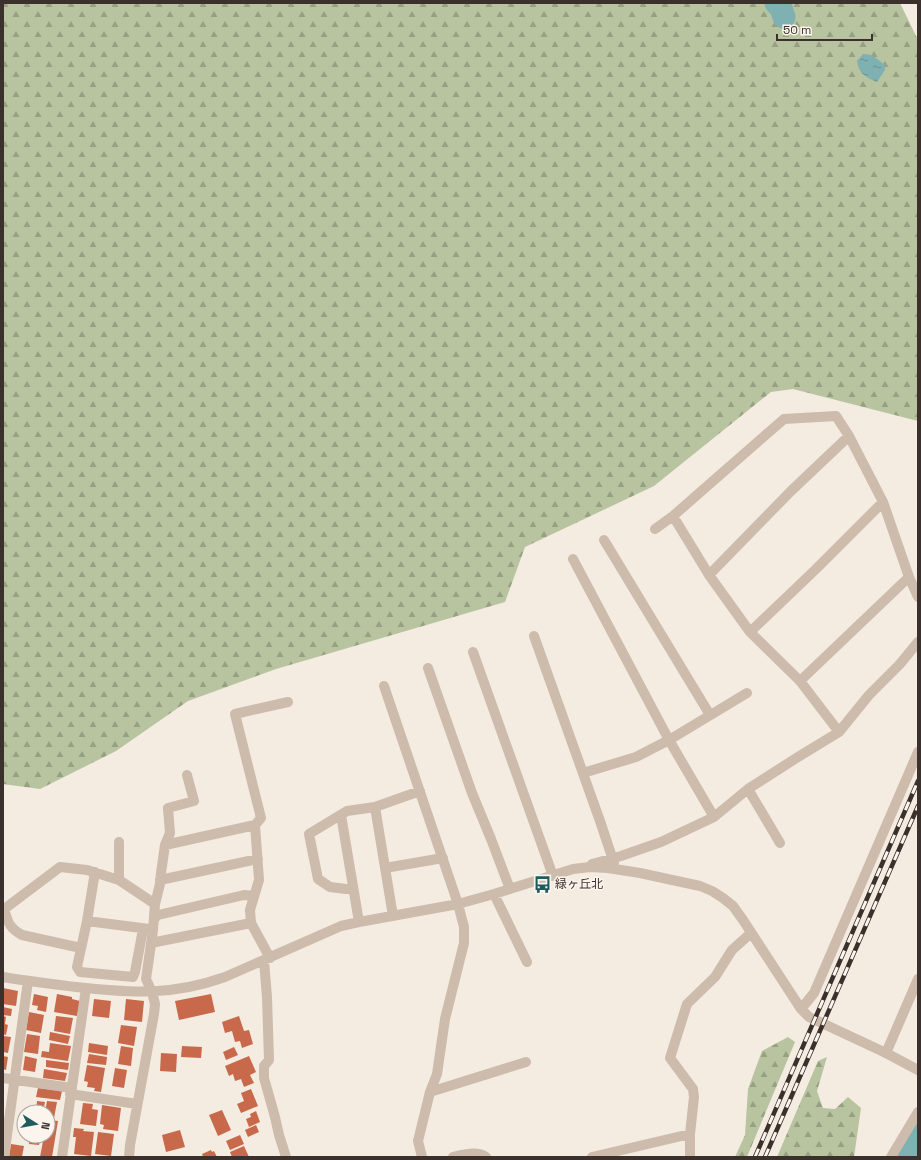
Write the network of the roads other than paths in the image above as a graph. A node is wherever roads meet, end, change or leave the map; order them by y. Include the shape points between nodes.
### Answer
1 (849, 436) junction
2 (883, 502) junction
3 (673, 516) junction
4 (655, 529) dead end
5 (604, 540) dead end
6 (574, 559) dead end
7 (709, 575) junction
8 (910, 576) junction
9 (918, 597) edge
10 (750, 632) junction
11 (534, 636) dead end
12 (918, 642) edge
13 (473, 652) dead end
14 (428, 668) dead end
15 (800, 681) junction
16 (384, 686) dead end
17 (747, 693) dead end
18 (288, 702) dead end
19 (710, 715) junction
20 (839, 732) junction
21 (669, 740) junction
22 (918, 752) edge
23 (583, 773) junction
24 (187, 775) dead end
25 (748, 789) junction
26 (420, 791) junction
27 (375, 807) junction
28 (341, 815) junction
29 (714, 817) junction
30 (255, 825) junction
31 (119, 842) dead end
32 (780, 843) dead end
33 (165, 845) junction
34 (443, 858) junction
35 (258, 859) junction
36 (612, 859) junction
37 (385, 868) junction
38 (580, 868) junction
39 (616, 869) junction
40 (95, 872) junction
41 (553, 876) junction
42 (120, 880) junction
43 (160, 880) junction
44 (353, 889) junction
45 (510, 889) junction
46 (494, 894) junction
47 (254, 896) junction
48 (155, 904) junction
49 (458, 904) junction
50 (3, 909) edge
51 (393, 916) junction
52 (154, 919) junction
53 (87, 921) junction
54 (359, 922) junction
55 (251, 923) junction
56 (148, 929) junction
57 (752, 932) junction
58 (151, 943) junction
59 (80, 948) junction
60 (267, 959) junction
61 (527, 962) dead end
62 (3, 977) edge
63 (918, 979) edge
64 (28, 981) junction
65 (86, 988) junction
66 (152, 992) junction
67 (801, 1009) junction
68 (886, 1053) junction
69 (526, 1062) dead end
70 (918, 1070) edge
71 (3, 1078) edge
72 (14, 1079) junction
73 (71, 1091) junction
74 (430, 1092) junction
75 (137, 1104) junction
76 (918, 1112) edge
77 (690, 1134) junction
78 (4, 1157) edge
79 (62, 1157) edge
80 (129, 1157) edge
81 (286, 1157) edge
82 (422, 1157) edge
83 (452, 1157) edge
84 (486, 1157) edge
85 (592, 1157) edge
86 (690, 1157) edge
87 (891, 1157) edge

1 - 2 street
1 - 3 street via 836,416 784,419
1 - 7 street
2 - 8 street
2 - 10 street
3 - 4 street
3 - 7 street
5 - 19 street
6 - 21 street
7 - 10 street
8 - 9 street
8 - 15 street
10 - 15 street
11 - 23 street
12 - 20 street
13 - 41 street
14 - 45 street via 472,793
15 - 20 street
16 - 26 street
17 - 19 street
18 - 30 street via 235,714 261,818
19 - 21 street
20 - 25 street
21 - 23 street via 636,757
21 - 29 street
22 - 67 street via 814,993
23 - 36 street
24 - 33 street via 194,801 168,808 170,834
25 - 29 street
25 - 32 street
26 - 27 street
26 - 34 street
27 - 28 street via 347,811
27 - 37 street
28 - 44 street
28 - 44 street via 309,834 318,879 330,887
29 - 36 street via 661,842
30 - 33 street
30 - 35 street
31 - 42 street
33 - 43 street
34 - 37 street
34 - 49 street
35 - 43 street
35 - 47 street via 259,880
36 - 38 street
36 - 39 street
37 - 51 street
38 - 39 street
38 - 41 street
39 - 57 street via 679,881 712,891 733,906
40 - 42 street
40 - 50 street via 60,867
40 - 53 street
41 - 45 street
42 - 48 street
43 - 48 street
44 - 54 street
45 - 46 street
46 - 49 street
46 - 61 street
47 - 52 street via 244,895 158,915
47 - 55 street via 250,910
48 - 52 street
49 - 51 street
49 - 74 street via 464,926 464,943 445,1019 437,1074
50 - 59 street via 9,925 15,932
51 - 54 street
52 - 56 street
53 - 56 street
53 - 59 street
54 - 60 street via 341,926
55 - 58 street
55 - 60 street
56 - 58 street
56 - 59 street via 133,977 80,972 77,967
57 - 67 street
57 - 77 street via 732,950 715,978 687,1004 684,1011 670,1058 693,1090
58 - 66 street via 146,979
60 - 66 street via 208,983
60 - 81 street via 269,1060 264,1066 264,1078
62 - 64 street
63 - 68 street
64 - 65 street
64 - 72 street
65 - 66 street
65 - 73 street
66 - 75 street via 154,1014
67 - 68 street via 809,1017
68 - 70 street
69 - 74 street
71 - 72 street
72 - 73 street
72 - 78 street
73 - 75 street
73 - 79 street
74 - 82 street via 418,1141
75 - 80 street
76 - 87 street
77 - 85 street
77 - 86 street
83 - 84 street via 470,1154

